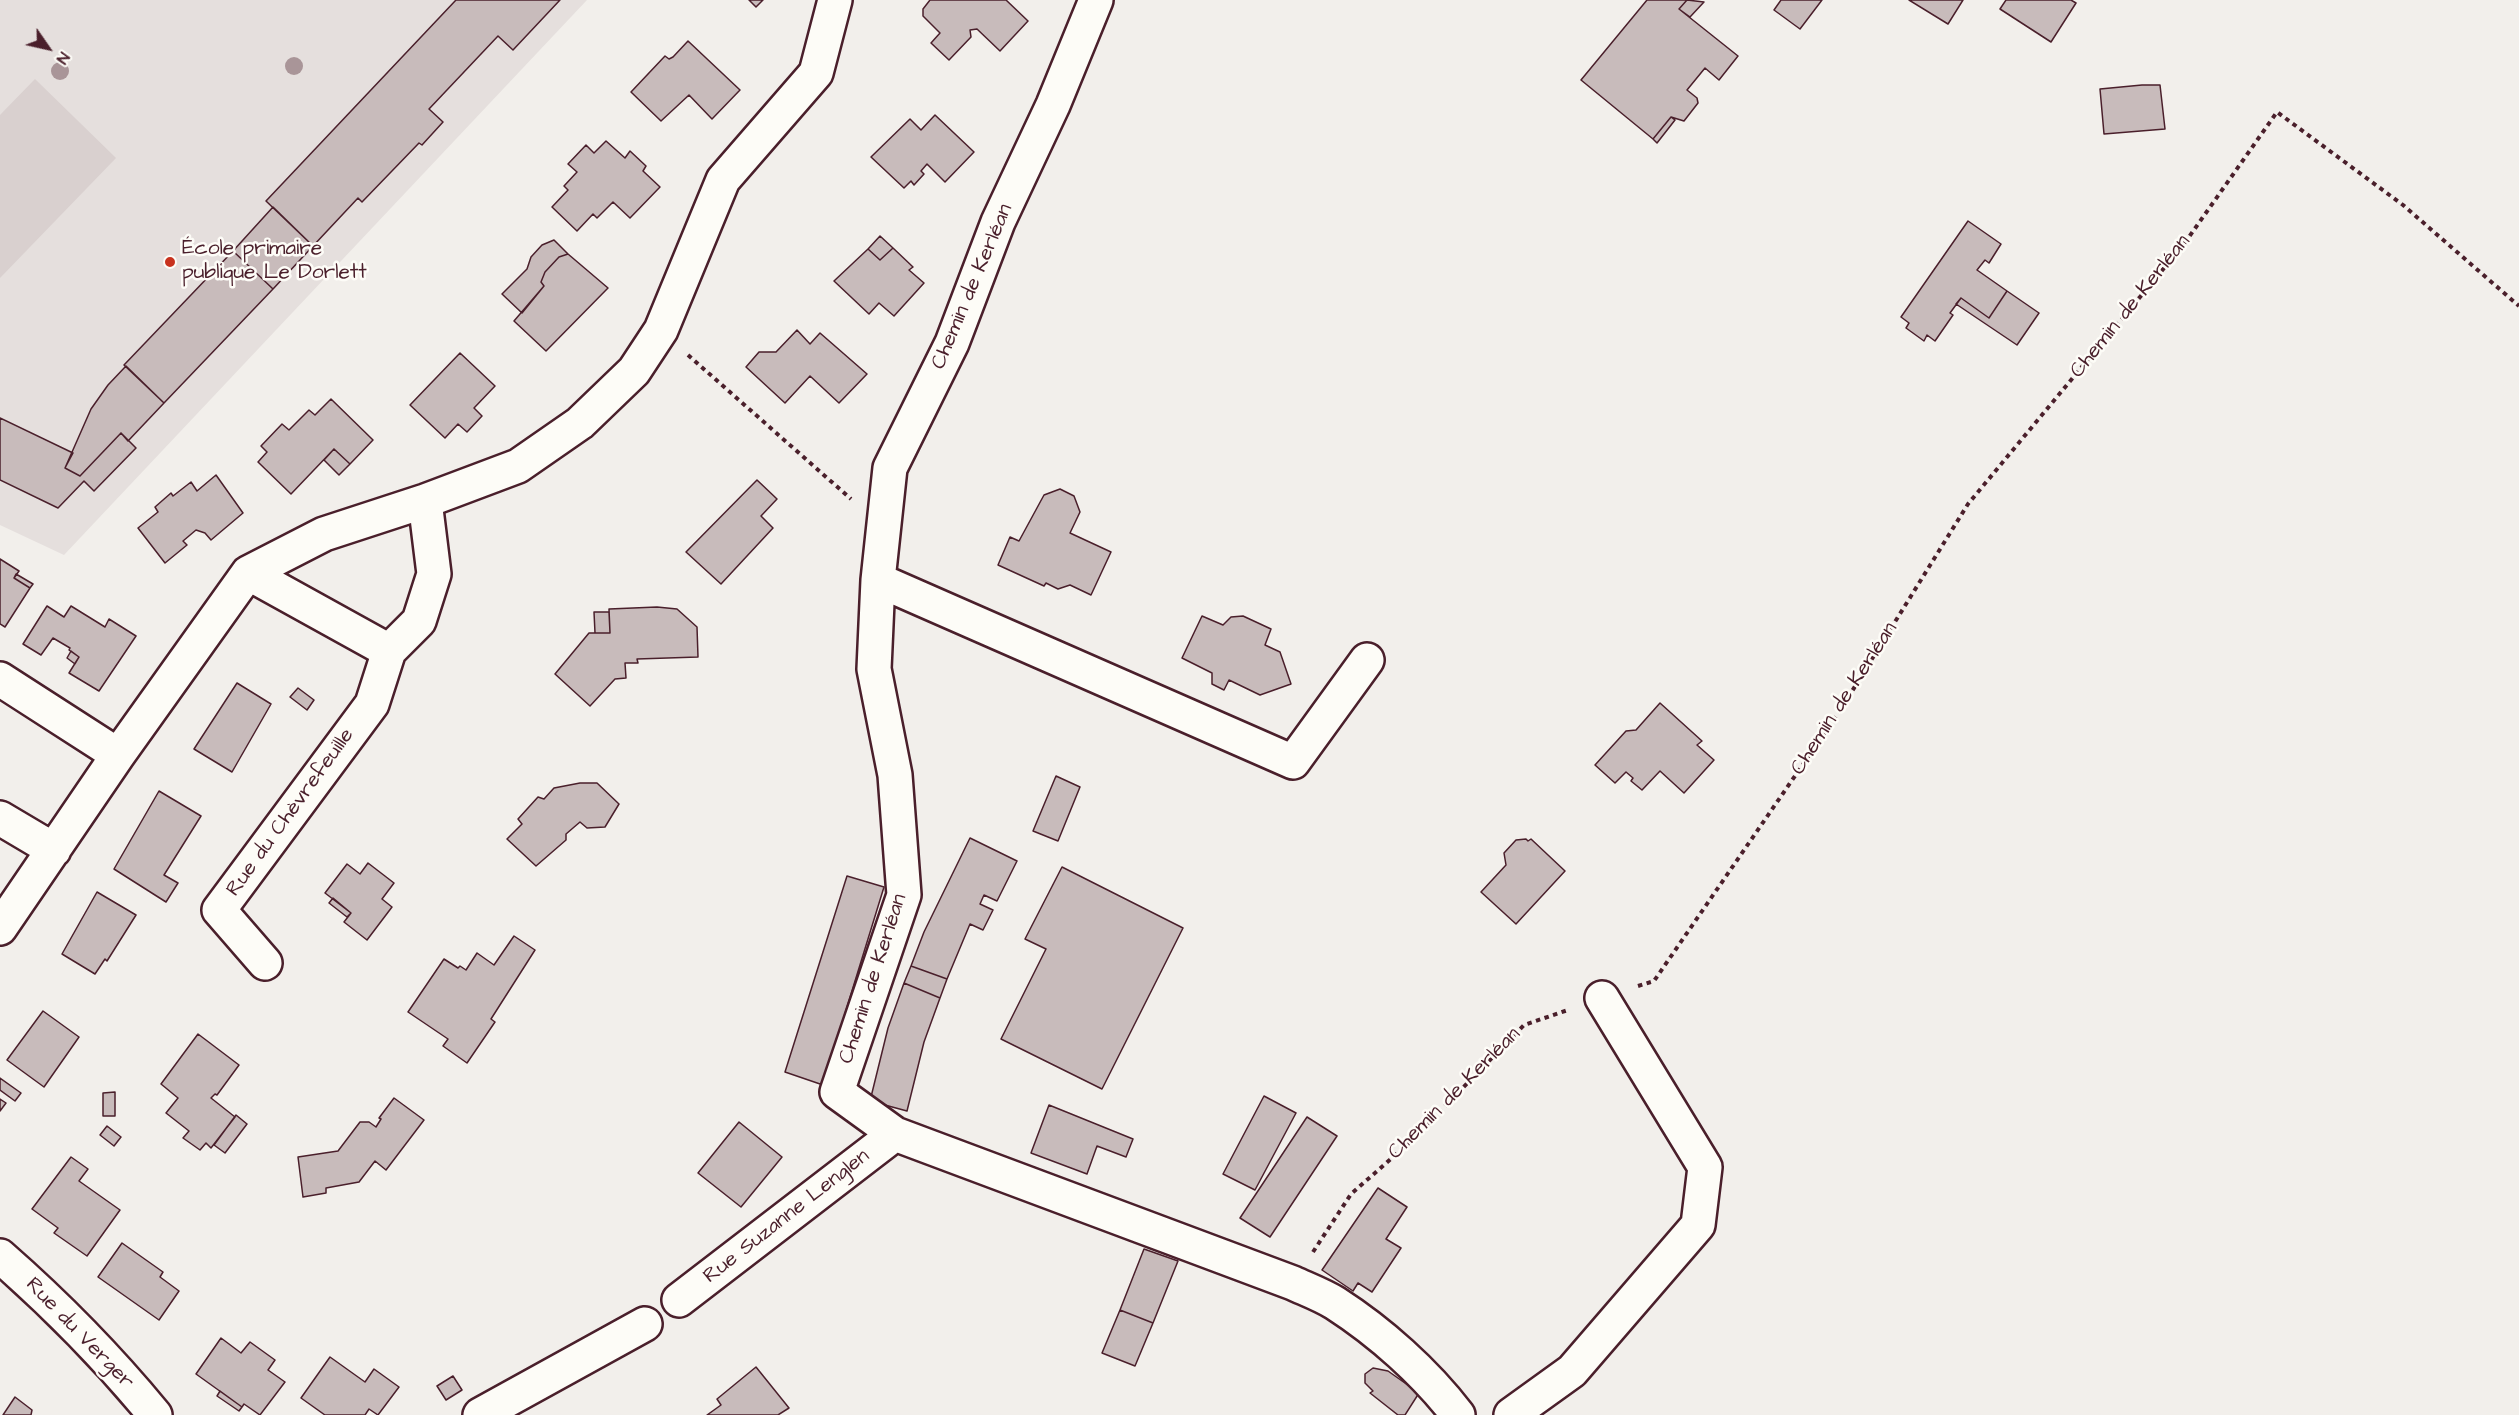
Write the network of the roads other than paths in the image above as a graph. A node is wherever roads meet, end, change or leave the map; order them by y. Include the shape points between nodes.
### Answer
1 (835, 0) edge
2 (1096, 0) edge
3 (426, 501) junction
4 (248, 573) junction
5 (878, 580) junction
6 (389, 651) junction
7 (1367, 660) dead end
8 (0, 679) edge
9 (118, 755) junction
10 (0, 818) edge
11 (54, 850) junction
12 (0, 928) edge
13 (265, 963) dead end
14 (1602, 998) road end
15 (895, 1134) junction
16 (0, 1256) edge
17 (679, 1300) dead end
18 (645, 1324) dead end
19 (155, 1415) edge
20 (480, 1415) edge
21 (1458, 1415) edge
22 (1511, 1415) edge

1 - 3 street via 816,73 723,180 661,330 634,371 580,423 518,466
2 - 5 street, Chemin de Kerléan via 1053,105 998,222 952,343 890,468
3 - 4 street via 324,534
3 - 6 street, Rue du Chèvrefeuille via 434,574 419,621
4 - 6 street
4 - 9 street
5 - 7 street via 1293,762
5 - 15 street, Chemin de Kerléan via 874,669 896,775 904,895 837,1092
6 - 13 street, Rue du Chèvrefeuille via 372,704 219,910
8 - 9 street
9 - 11 street
10 - 11 street
11 - 12 street
14 - 22 street via 1705,1167 1698,1225 1572,1371
15 - 17 street, Rue Suzanne Lenglen
15 - 21 street via 1293,1283 1334,1302 1387,1343 1434,1386
16 - 19 street, Rue du Verger via 46,1296
18 - 20 street

